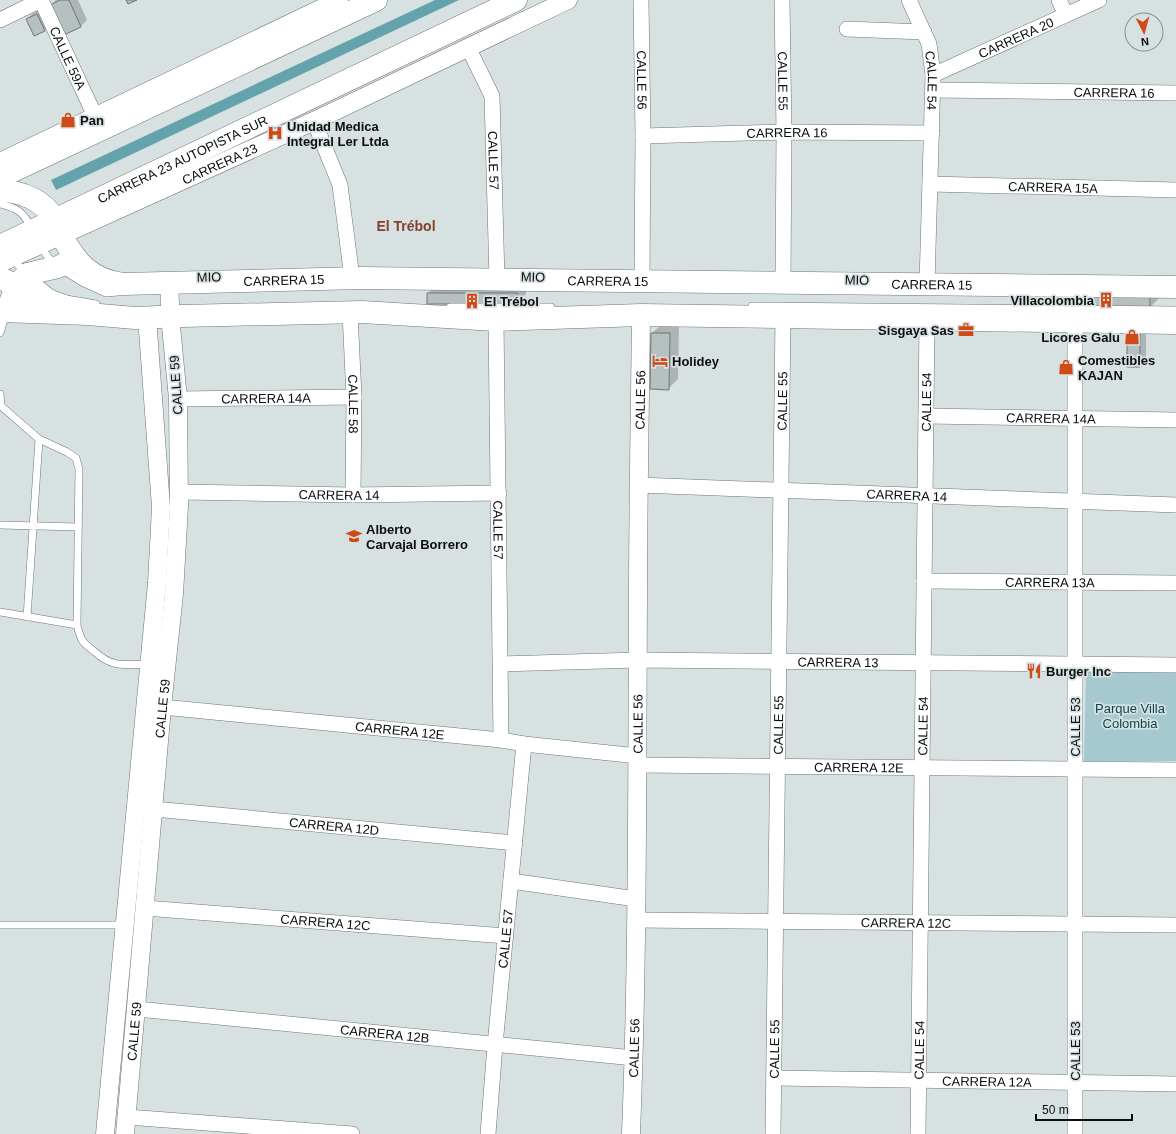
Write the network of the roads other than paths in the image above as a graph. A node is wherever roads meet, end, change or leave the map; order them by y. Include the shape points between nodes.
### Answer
1 (41, 0) edge
2 (339, 0) edge
3 (376, 0) edge
4 (516, 0) edge
5 (568, 0) edge
6 (641, 0) edge
7 (782, 0) edge
8 (909, 0) edge
9 (1059, 0) edge
10 (1099, 0) edge
11 (1066, 15) junction
12 (0, 20) edge
13 (847, 29) dead end
14 (924, 32) junction
15 (468, 47) junction
16 (933, 83) junction
17 (1176, 93) edge
18 (152, 106) junction
19 (105, 115) junction
20 (314, 121) junction
21 (784, 132) junction
22 (932, 133) junction
23 (643, 136) junction
24 (0, 162) edge
25 (0, 177) edge
26 (930, 184) junction
27 (1176, 190) edge
28 (0, 191) edge
29 (0, 204) edge
30 (58, 227) junction
31 (36, 239) junction
32 (3, 254) edge
33 (81, 264) junction
34 (58, 266) junction
35 (352, 278) junction
36 (14, 279) edge
37 (497, 279) junction
38 (642, 280) junction
39 (783, 282) junction
40 (927, 284) junction
41 (1176, 287) edge
42 (220, 289) dead end
43 (145, 291) dead end
44 (127, 292) dead end
45 (167, 303) junction
46 (445, 306) dead end
47 (744, 306) dead end
48 (357, 307) junction
49 (562, 307) dead end
50 (94, 309) junction
51 (1176, 310) edge
52 (3, 311) edge
53 (641, 315) junction
54 (784, 317) junction
55 (927, 319) junction
56 (496, 320) junction
57 (1075, 321) junction
58 (1176, 323) edge
59 (0, 333) edge
60 (0, 394) edge
61 (354, 397) junction
62 (178, 399) junction
63 (0, 408) edge
64 (926, 416) junction
65 (1075, 418) junction
66 (1176, 420) edge
67 (39, 439) junction
68 (638, 485) junction
69 (781, 490) junction
70 (499, 493) junction
71 (353, 495) junction
72 (925, 496) junction
73 (180, 499) junction
74 (1075, 501) junction
75 (1176, 505) edge
76 (161, 507) junction
77 (0, 525) edge
78 (33, 526) junction
79 (78, 527) junction
80 (924, 581) junction
81 (1075, 583) junction
82 (1176, 583) edge
83 (0, 612) edge
84 (27, 617) junction
85 (77, 625) junction
86 (638, 660) junction
87 (779, 661) junction
88 (923, 662) junction
89 (501, 664) junction
90 (1075, 664) junction
91 (158, 665) junction
92 (1176, 665) edge
93 (162, 707) junction
94 (501, 740) junction
95 (524, 744) junction
96 (638, 760) junction
97 (778, 766) junction
98 (922, 768) junction
99 (1075, 769) junction
100 (1176, 770) edge
101 (154, 809) junction
102 (515, 843) junction
103 (511, 880) junction
104 (636, 899) junction
105 (636, 920) junction
106 (776, 921) junction
107 (136, 922) junction
108 (920, 923) junction
109 (1075, 924) junction
110 (0, 925) edge
111 (1176, 925) edge
112 (506, 936) junction
113 (136, 1009) junction
114 (495, 1045) junction
115 (634, 1058) junction
116 (774, 1078) junction
117 (918, 1080) junction
118 (1075, 1082) junction
119 (1176, 1084) edge
120 (126, 1126) edge
121 (105, 1134) edge
122 (352, 1134) edge
123 (488, 1134) edge
124 (630, 1134) edge
125 (773, 1134) edge
126 (918, 1134) edge
127 (1075, 1134) edge

1 - 12 street
1 - 19 street, CALLE 59A
2 - 19 street
3 - 18 main road
4 - 30 main road, CARRERA 23 AUTOPISTA SUR
5 - 15 street, CARRERA 23
6 - 23 street, CALLE 56
7 - 21 street, CALLE 55
8 - 14 street, CALLE 54
9 - 11 street
10 - 11 street, CARRERA 20
11 - 16 street, CARRERA 20
13 - 14 street
14 - 16 street, CALLE 54 via 929,44
15 - 20 street, CARRERA 23
15 - 37 street, CALLE 57 via 492,96
16 - 17 street, CARRERA 16
16 - 22 street, CALLE 54
18 - 19 main road
18 - 19 main road
19 - 24 street
19 - 25 main road
20 - 30 street, CARRERA 23
20 - 35 street via 340,185
21 - 22 street, CARRERA 16
21 - 23 street, CARRERA 16
21 - 39 street, CALLE 55
22 - 26 street, CALLE 54
23 - 38 street, CALLE 56
26 - 27 street, CARRERA 15A
26 - 40 street, CALLE 54
28 - 30 main road, CARRERA 15 via 10,191 33,198 45,208
29 - 31 lane via 17,210 26,218
30 - 31 main road, CARRERA 23 AUTOPISTA SUR
30 - 33 main road, CARRERA 15
31 - 32 main road, CARRERA 23 AUTOPISTA SUR
31 - 34 lane via 47,256
32 - 36 lane
33 - 34 main road via 72,260
33 - 45 main road, CARRERA 15 via 102,279 123,284
34 - 36 main road
34 - 44 lane via 98,290
35 - 37 main road, CARRERA 15
35 - 45 main road, CARRERA 15
36 - 50 main road via 49,301
36 - 52 main road
37 - 38 main road, CARRERA 15
38 - 39 main road, CARRERA 15
39 - 40 main road, CARRERA 15
40 - 41 main road, CARRERA 15
42 - 45 lane, MIO
43 - 45 lane, MIO
45 - 48 main road, CARRERA 15
45 - 50 main road, CARRERA 15 via 135,318
45 - 62 street, CALLE 59
45 - 76 street, CALLE 59
46 - 49 lane
47 - 51 lane, MIO
48 - 56 main road, CARRERA 15
48 - 61 street, CALLE 58
50 - 52 main road
52 - 59 lane
53 - 54 main road, CARRERA 15
53 - 56 main road, CARRERA 15
53 - 68 street, CALLE 56
54 - 55 main road, CARRERA 15
54 - 69 street, CALLE 55
55 - 57 main road, CARRERA 15
55 - 64 street, CALLE 54
56 - 70 street, CALLE 57
57 - 58 main road, CARRERA 15
57 - 65 street, CALLE 53
60 - 63 lane
61 - 62 street, CARRERA 14A
61 - 71 street, CALLE 58
62 - 73 street, CALLE 59
63 - 67 lane
64 - 65 street, CARRERA 14A
64 - 72 street, CALLE 54
65 - 66 street, CARRERA 14A
65 - 74 street, CALLE 53
67 - 78 lane
67 - 79 lane via 76,458 79,469
68 - 69 street, CARRERA 14
68 - 86 street, CALLE 56
69 - 72 street, CARRERA 14
69 - 87 street, CALLE 55
70 - 71 street, CARRERA 14
70 - 89 street, CALLE 57
71 - 73 street, CARRERA 14
72 - 74 street, CARRERA 14
72 - 80 street, CALLE 54
73 - 76 street
73 - 91 street, CALLE 59 via 174,594
74 - 75 street, CARRERA 14
74 - 81 street, CALLE 53
76 - 91 street, CALLE 59 via 157,583
77 - 78 lane
78 - 79 lane
78 - 84 lane
79 - 85 lane
80 - 81 street, CARRERA 13A
80 - 88 street, CALLE 54
81 - 82 street, CARRERA 13A
81 - 90 street, CALLE 53
83 - 84 lane
84 - 85 lane
85 - 91 lane via 82,641 104,660 113,664
86 - 87 street, CARRERA 13
86 - 89 street, CARRERA 13
86 - 96 street, CALLE 56
87 - 88 street, CARRERA 13
87 - 97 street, CALLE 55
88 - 90 street, CARRERA 13
88 - 98 street, CALLE 54
89 - 94 street, CALLE 57
90 - 92 street, CARRERA 13
90 - 99 street, CALLE 53
91 - 93 street, CALLE 59
91 - 107 street, CALLE 59
93 - 94 street, CARRERA 12E
93 - 101 street, CALLE 59
94 - 95 street, CARRERA 12E
95 - 96 street, CARRERA 12E
95 - 102 street, CALLE 57
96 - 97 street, CARRERA 12E
96 - 104 street, CALLE 56
97 - 98 street, CARRERA 12E
97 - 106 street, CALLE 55
98 - 99 street, CARRERA 12E
98 - 108 street, CALLE 54
99 - 100 street, CARRERA 12E
99 - 109 street, CALLE 53
101 - 102 street, CARRERA 12D
101 - 107 street, CALLE 59
102 - 103 street, CALLE 57
103 - 104 street
103 - 112 street, CALLE 57
104 - 105 street, CALLE 56
105 - 106 street, CARRERA 12C
105 - 115 street, CALLE 56
106 - 108 street, CARRERA 12C
106 - 116 street, CALLE 55
107 - 110 lane
107 - 112 street, CARRERA 12C
107 - 113 street, CALLE 59
107 - 121 street, CALLE 59
108 - 109 street, CARRERA 12C
108 - 117 street, CALLE 54
109 - 111 street, CARRERA 12C
109 - 118 street, CALLE 53
112 - 114 street, CALLE 57
113 - 114 street, CARRERA 12B
113 - 120 street, CALLE 59
114 - 115 street, CARRERA 12B
114 - 123 street, CALLE 57
115 - 124 street, CALLE 56
116 - 117 street, CARRERA 12A
116 - 125 street, CALLE 55
117 - 118 street, CARRERA 12A
117 - 126 street, CALLE 54
118 - 119 street, CARRERA 12A
118 - 127 street, CALLE 53
120 - 122 street

